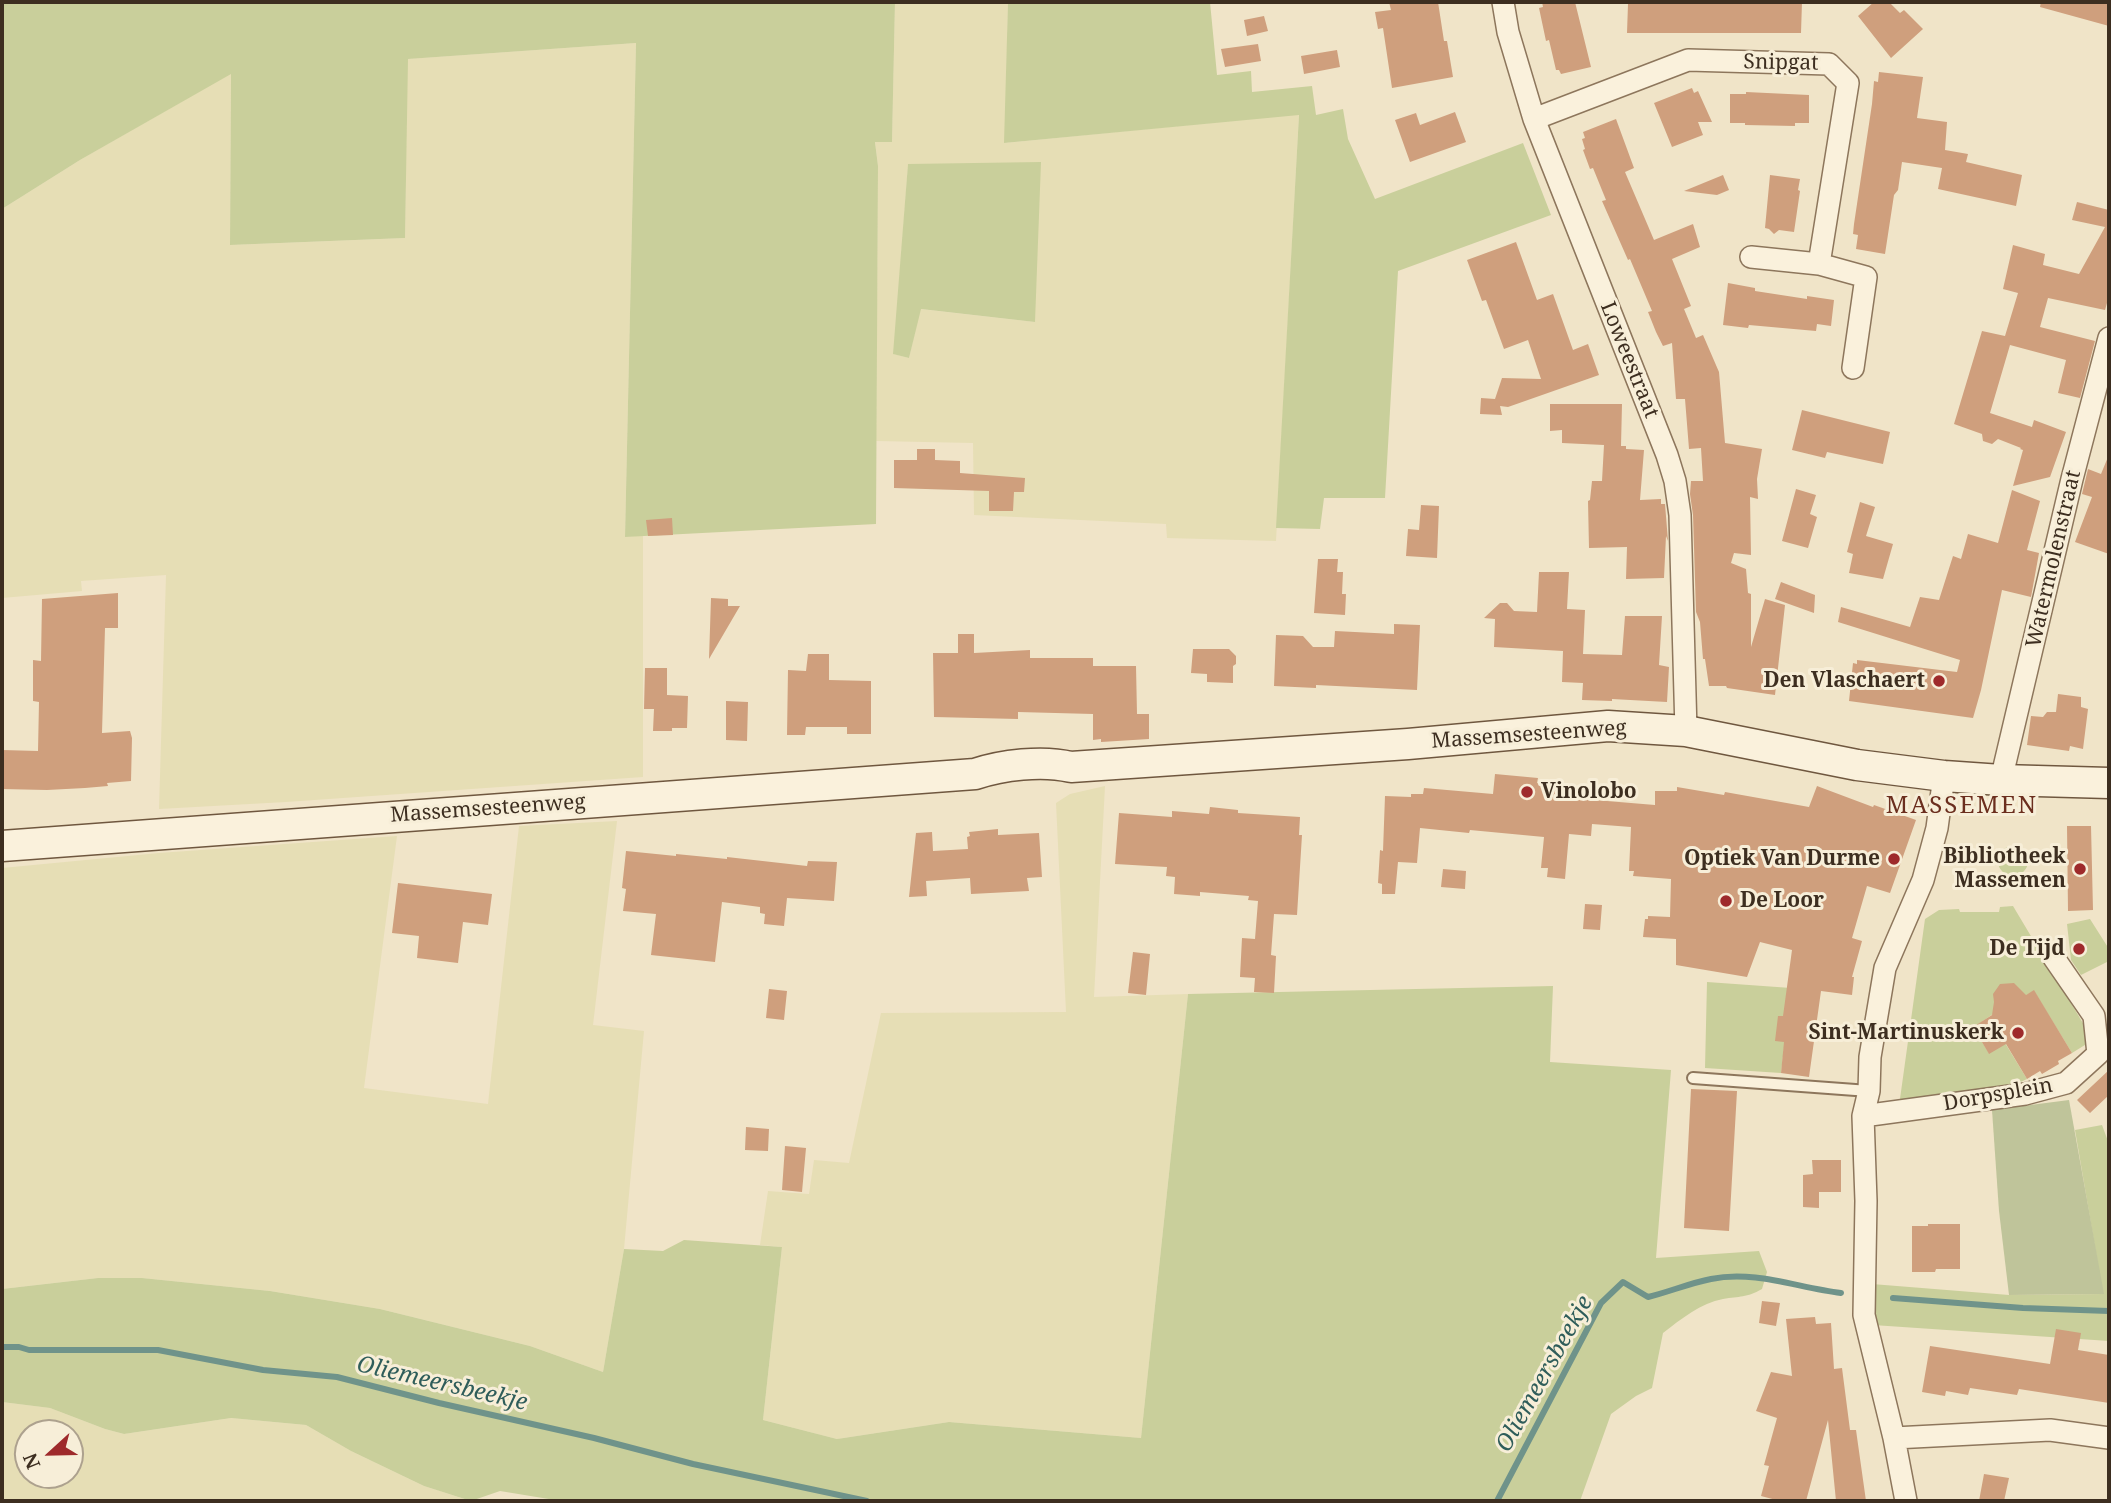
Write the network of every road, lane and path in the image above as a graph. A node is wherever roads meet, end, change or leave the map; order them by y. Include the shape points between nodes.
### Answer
1 (1503, 2) edge
2 (1534, 119) junction
3 (1751, 257) dead end
4 (1819, 264) junction
5 (2109, 338) edge
6 (1853, 368) dead end
7 (1686, 731) junction
8 (1944, 776) junction
9 (2001, 780) junction
10 (2109, 783) edge
11 (2, 846) edge
12 (2054, 958) dead end
13 (1693, 1078) dead end
14 (1869, 1091) junction
15 (1863, 1116) junction
16 (1894, 1438) junction
17 (2109, 1438) edge
18 (1906, 1501) edge

1 - 2 street, Loweestraat
2 - 4 street, Snipgat via 1688,60 1829,64 1847,83
2 - 7 street, Loweestraat via 1675,481 1680,515
3 - 4 street
4 - 6 street via 1866,277
5 - 9 street, Watermolenstraat
7 - 8 main road, Massemsesteenweg via 1857,765
7 - 11 main road, Massemsesteenweg via 1608,726 1071,767 1006,767 975,774
8 - 9 main road, Massemsesteenweg
8 - 14 street via 1923,880 1885,968
9 - 10 main road, Massemsesteenweg
12 - 15 street, Dorpsplein via 2094,1016 2098,1054 2066,1083 2025,1094
13 - 14 lane
14 - 15 street
15 - 16 street via 1864,1315
16 - 17 street via 2050,1430
16 - 18 street

